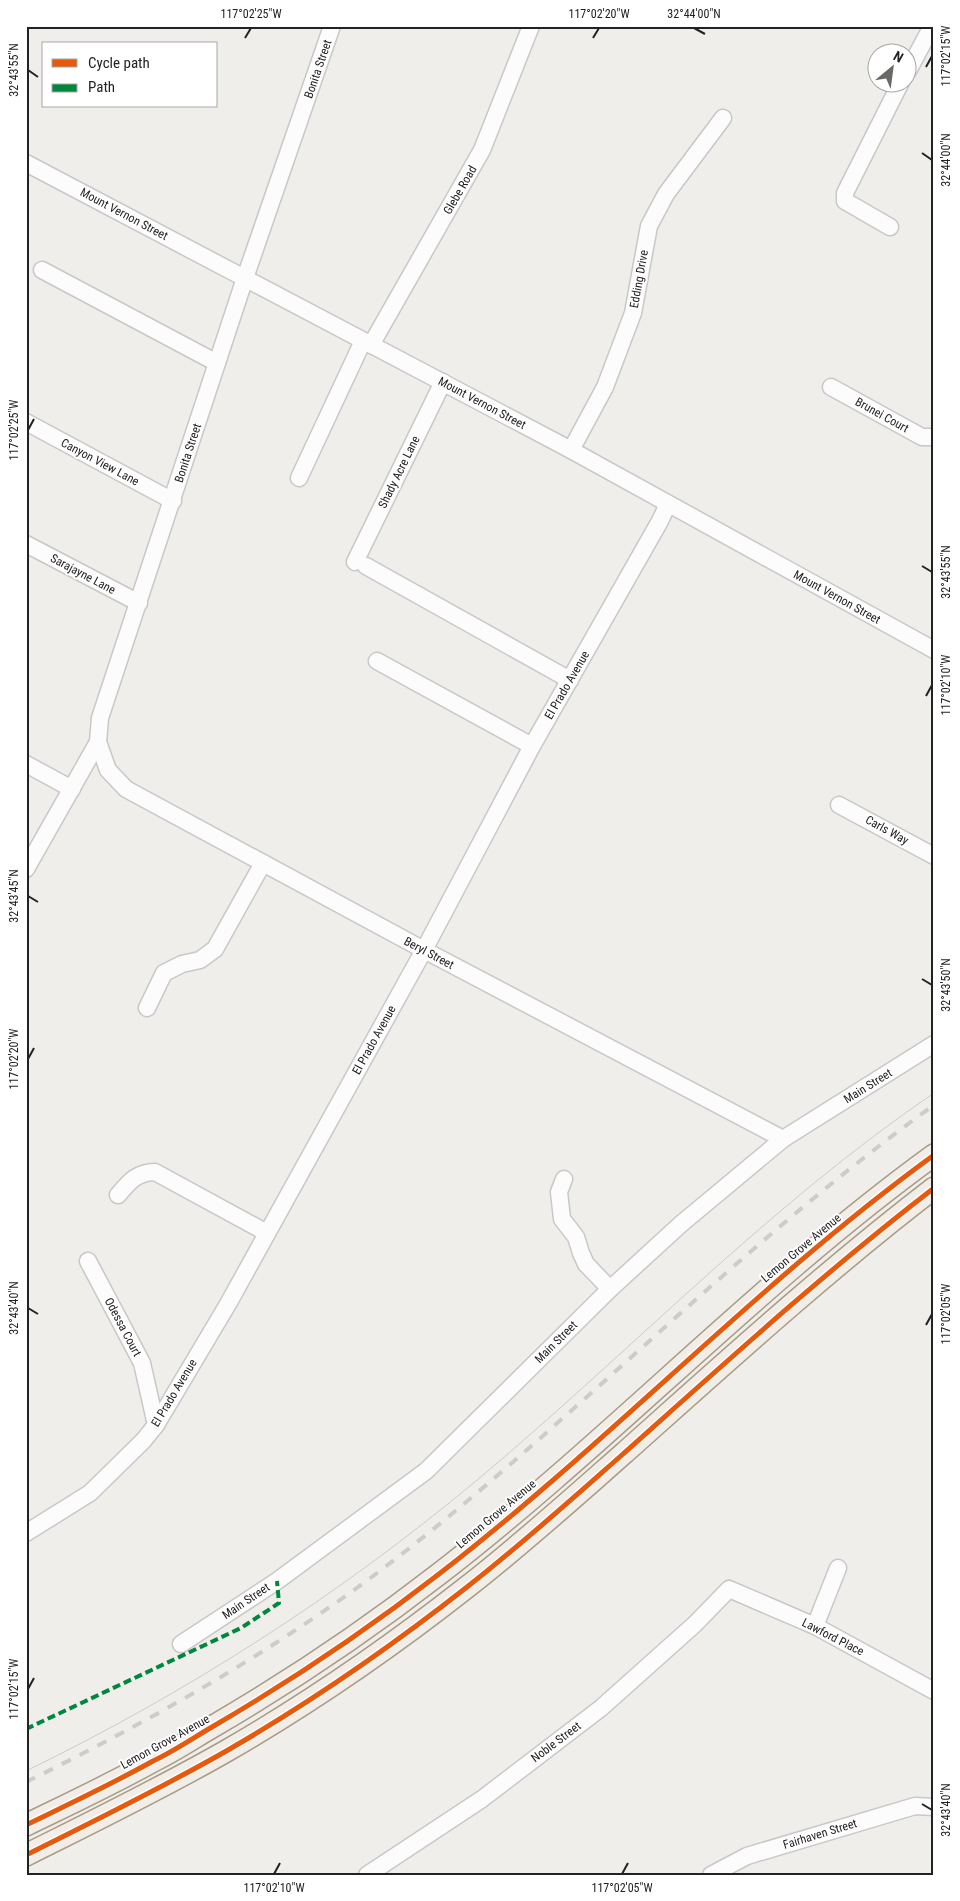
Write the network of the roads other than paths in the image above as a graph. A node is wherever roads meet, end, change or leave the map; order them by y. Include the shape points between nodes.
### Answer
1 (332, 26) edge
2 (531, 26) edge
3 (932, 26) edge
4 (918, 52) edge
5 (896, 92) edge
6 (723, 118) dead end
7 (26, 163) edge
8 (890, 227) dead end
9 (42, 270) dead end
10 (245, 278) junction
11 (367, 343) junction
12 (217, 363) junction
13 (443, 382) junction
14 (830, 386) dead end
15 (26, 422) edge
16 (934, 437) edge
17 (571, 450) junction
18 (299, 478) dead end
19 (173, 501) junction
20 (668, 504) junction
21 (26, 544) edge
22 (139, 604) junction
23 (934, 650) edge
24 (377, 661) dead end
25 (570, 680) junction
26 (98, 742) junction
27 (532, 746) junction
28 (26, 764) edge
29 (72, 789) junction
30 (839, 805) dead end
31 (934, 856) edge
32 (263, 863) junction
33 (26, 869) edge
34 (424, 950) junction
35 (147, 1008) dead end
36 (934, 1044) edge
37 (783, 1139) junction
38 (934, 1154) edge
39 (564, 1179) dead end
40 (934, 1188) edge
41 (118, 1195) dead end
42 (267, 1233) junction
43 (88, 1261) dead end
44 (610, 1289) junction
45 (720, 1332) junction
46 (739, 1350) junction
47 (156, 1425) junction
48 (26, 1534) edge
49 (838, 1568) dead end
50 (729, 1589) joint
51 (815, 1626) junction
52 (182, 1644) dead end
53 (934, 1691) edge
54 (97, 1790) junction
55 (934, 1807) edge
56 (109, 1814) junction
57 (26, 1825) edge
58 (26, 1855) edge
59 (367, 1875) edge
60 (711, 1875) edge

1 - 10 street, Bonita Street
2 - 11 street, Glebe Road via 482,150
3 - 4 street
5 - 8 street via 845,193 845,201
6 - 17 street, Edding Drive via 666,194 649,226 633,313 605,387
7 - 10 street, Mount Vernon Street
9 - 12 street
10 - 11 street, Mount Vernon Street
10 - 12 street, Bonita Street
11 - 13 street, Mount Vernon Street
11 - 18 street, Glebe Road
12 - 19 street, Bonita Street
13 - 17 street, Mount Vernon Street
13 - 25 street, Shady Acre Lane via 360,564
14 - 16 street, Brunei Court via 922,437
15 - 19 street, Canyon View Lane
17 - 20 street, Mount Vernon Street
19 - 22 street, Bonita Street
20 - 23 street, Mount Vernon Street
20 - 25 street, El Prado Avenue
21 - 22 street, Sarajayne Lane
22 - 26 street, Bonita Street via 100,718
24 - 27 street
25 - 27 street, El Prado Avenue
26 - 29 street, Bonita Street
26 - 32 street, Beryl Street via 108,770 126,789
27 - 34 street, El Prado Avenue
28 - 29 street
29 - 33 street, Bonita Street
30 - 31 street, Carls Way
32 - 34 street, Beryl Street
32 - 35 street via 216,950 200,960 164,973
34 - 37 street, Beryl Street
34 - 42 street, El Prado Avenue
36 - 37 street, Main Street
37 - 44 street, Main Street via 681,1224
38 - 45 main road, Lemon Grove Avenue via 834,1233
39 - 44 street via 559,1192 562,1220 576,1237 586,1264
40 - 46 main road via 868,1239
41 - 42 street via 130,1181 144,1172 155,1172
42 - 47 street, El Prado Avenue
43 - 47 street, Odessa Court via 142,1363
44 - 52 street, Main Street via 426,1471 277,1581
45 - 46 main road
45 - 54 main road, Lemon Grove Avenue via 501,1525 402,1602 237,1712
46 - 56 main road via 542,1526 402,1636 305,1703 229,1750
47 - 48 street, El Prado Avenue via 90,1493
49 - 51 street
50 - 51 street, Lawford Place
50 - 59 street, Noble Street via 601,1708 482,1799
51 - 53 street, Lawford Place
54 - 56 main road
54 - 57 main road, Lemon Grove Avenue
55 - 60 street, Fairhaven Street via 915,1806 747,1856
56 - 58 main road

